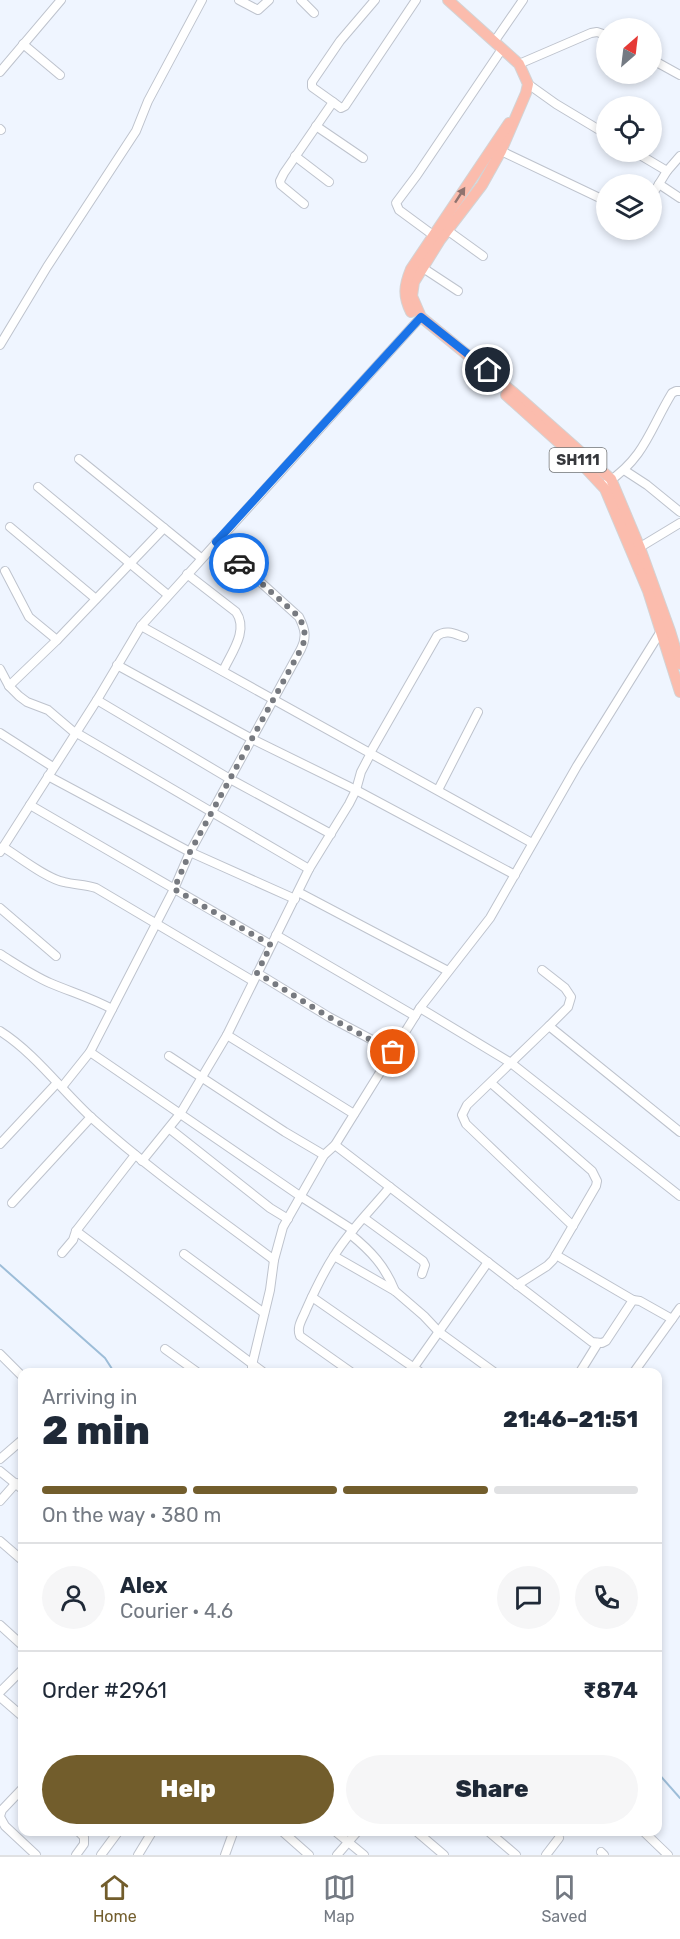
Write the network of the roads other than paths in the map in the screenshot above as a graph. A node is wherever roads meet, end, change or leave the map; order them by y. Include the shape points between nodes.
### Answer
1 (61, 0) edge
2 (202, 0) edge
3 (238, 0) edge
4 (269, 0) edge
5 (301, 0) edge
6 (375, 0) edge
7 (416, 0) edge
8 (448, 0) edge
9 (524, 0) edge
10 (314, 13) dead end
11 (596, 32) edge
12 (23, 44) junction
13 (498, 45) junction
14 (519, 64) junction
15 (662, 65) edge
16 (0, 72) edge
17 (60, 75) dead end
18 (680, 75) edge
19 (528, 84) junction
20 (333, 102) junction
21 (520, 106) junction
22 (316, 126) junction
23 (596, 128) edge
24 (501, 151) junction
25 (295, 156) junction
26 (680, 156) edge
27 (363, 158) dead end
28 (652, 162) edge
29 (668, 171) junction
30 (662, 180) edge
31 (329, 182) dead end
32 (662, 186) edge
33 (596, 196) edge
34 (680, 198) edge
35 (304, 204) dead end
36 (447, 230) junction
37 (436, 238) junction
38 (483, 256) dead end
39 (423, 267) junction
40 (410, 281) junction
41 (458, 291) dead end
42 (419, 319) junction
43 (0, 345) edge
44 (680, 391) edge
45 (79, 459) dead end
46 (624, 470) junction
47 (607, 482) junction
48 (38, 487) dead end
49 (680, 512) edge
50 (680, 523) edge
51 (10, 527) dead end
52 (164, 528) junction
53 (216, 542) junction
54 (636, 549) junction
55 (201, 558) junction
56 (129, 564) junction
57 (5, 571) dead end
58 (187, 574) junction
59 (168, 595) junction
60 (96, 599) junction
61 (141, 626) junction
62 (665, 630) junction
63 (464, 637) dead end
64 (57, 640) junction
65 (680, 664) edge
66 (117, 665) junction
67 (0, 669) edge
68 (223, 671) junction
69 (9, 686) junction
70 (680, 692) edge
71 (97, 699) junction
72 (274, 700) junction
73 (478, 712) dead end
74 (75, 733) junction
75 (0, 734) edge
76 (252, 739) junction
77 (370, 753) junction
78 (54, 767) junction
79 (48, 776) junction
80 (230, 779) junction
81 (356, 790) junction
82 (438, 790) junction
83 (30, 805) junction
84 (211, 814) junction
85 (331, 834) junction
86 (532, 843) junction
87 (2, 849) edge
88 (190, 852) junction
89 (309, 869) junction
90 (515, 875) junction
91 (174, 889) junction
92 (297, 896) junction
93 (0, 908) edge
94 (157, 923) junction
95 (276, 935) junction
96 (271, 945) junction
97 (0, 954) edge
98 (56, 956) dead end
99 (542, 970) dead end
100 (448, 971) junction
101 (255, 977) junction
102 (420, 1008) junction
103 (112, 1009) junction
104 (415, 1016) junction
105 (549, 1026) junction
106 (3, 1033) edge
107 (227, 1035) junction
108 (0, 1043) edge
109 (90, 1052) junction
110 (393, 1052) junction
111 (169, 1056) dead end
112 (511, 1063) junction
113 (201, 1077) junction
114 (491, 1083) junction
115 (59, 1085) junction
116 (180, 1114) junction
117 (354, 1114) junction
118 (91, 1117) junction
119 (170, 1129) junction
120 (680, 1132) edge
121 (0, 1144) edge
122 (335, 1145) junction
123 (324, 1155) junction
124 (138, 1158) junction
125 (390, 1187) junction
126 (300, 1196) junction
127 (680, 1196) edge
128 (12, 1203) dead end
129 (364, 1218) junction
130 (288, 1219) junction
131 (573, 1226) junction
132 (76, 1231) junction
133 (352, 1232) junction
134 (62, 1253) dead end
135 (184, 1254) dead end
136 (556, 1255) junction
137 (334, 1256) junction
138 (274, 1260) junction
139 (488, 1262) junction
140 (422, 1274) dead end
141 (517, 1285) junction
142 (395, 1292) junction
143 (312, 1298) junction
144 (633, 1300) junction
145 (680, 1308) edge
146 (264, 1313) junction
147 (672, 1319) junction
148 (438, 1332) junction
149 (598, 1343) junction
150 (165, 1349) dead end
151 (0, 1354) edge
152 (191, 1368) edge
153 (251, 1368) edge
154 (252, 1368) edge
155 (345, 1368) edge
156 (414, 1368) edge
157 (418, 1368) edge
158 (488, 1368) edge
159 (582, 1368) edge
160 (637, 1368) edge
161 (18, 1372) edge
162 (18, 1443) edge
163 (0, 1459) edge
164 (0, 1471) edge
165 (18, 1485) edge
166 (18, 1487) edge
167 (0, 1501) edge
168 (0, 1540) edge
169 (18, 1556) edge
170 (0, 1625) edge
171 (18, 1641) edge
172 (18, 1674) edge
173 (0, 1692) edge
174 (0, 1697) edge
175 (18, 1713) edge
176 (18, 1793) edge
177 (0, 1816) edge
178 (82, 1836) edge
179 (115, 1836) edge
180 (150, 1836) edge
181 (232, 1836) edge
182 (288, 1836) edge
183 (341, 1836) edge
184 (353, 1836) edge
185 (422, 1836) edge
186 (494, 1836) edge
187 (648, 1836) edge
188 (559, 1838) dead end
189 (348, 1842) junction
190 (36, 1855) edge
191 (76, 1855) edge
192 (101, 1855) edge
193 (138, 1855) edge
194 (225, 1855) edge
195 (309, 1855) edge
196 (338, 1855) edge
197 (364, 1855) edge
198 (444, 1855) edge
199 (516, 1855) edge
200 (546, 1855) edge
201 (668, 1855) edge

1 - 12 street
2 - 43 street via 148,101 136,132
3 - 4 street via 258,10
5 - 10 street
6 - 20 street via 312,82 312,87
7 - 20 street via 345,106 341,108
8 - 13 main road
9 - 13 street
11 - 14 street
12 - 16 street
12 - 17 street
13 - 14 main road
13 - 37 street via 396,203 399,210
14 - 19 main road
15 - 18 street
19 - 21 main road
19 - 23 street
20 - 22 street
21 - 24 main road
37 -> 21 main road
22 - 25 street
22 - 27 street
24 - 33 street
24 - 36 main road via 482,185
25 - 31 street
25 - 35 street via 280,181
26 - 29 street
28 - 29 street
29 - 30 street
32 - 34 street
36 - 37 main road
36 - 38 street
37 - 39 main road
37 - 40 main road via 411,269
39 - 40 main road
39 - 41 street
40 - 42 main road
42 - 47 main road, SH111 via 594,462
42 - 53 street
44 - 46 street via 672,393 647,441
45 - 52 street
46 - 47 street
46 - 49 street
47 - 54 main road, SH111
48 - 56 street
50 - 54 street
51 - 60 street
52 - 55 street
52 - 56 street
53 - 55 street
53 - 72 street via 299,617 303,625 304,642
54 - 62 main road, SH111
55 - 58 street
56 - 59 street
56 - 60 street
57 - 64 street via 29,617
58 - 59 street
58 - 68 street via 241,619 239,637
59 - 61 street
60 - 64 street
61 - 66 street
61 - 68 street
62 - 65 main road, SH111
62 - 70 main road, SH111
62 - 86 street
63 - 77 street via 448,632 437,636
64 - 69 street
66 - 71 street
66 - 76 street
67 - 69 street
68 - 72 street
69 - 74 street via 27,702 48,710
71 - 74 street
71 - 80 street
72 - 76 street
72 - 77 street
73 - 82 street
74 - 78 street
74 - 84 street
75 - 78 street
76 - 80 street
76 - 81 street
77 - 81 street
77 - 82 street
78 - 79 street
79 - 83 street
79 - 88 street
80 - 84 street
80 - 85 street
81 - 85 street
81 - 90 street
82 - 86 street
83 - 87 street
83 - 91 street
84 - 88 street
84 - 89 street
85 - 89 street
86 - 90 street
87 - 94 street via 54,879 96,888
88 - 91 street
88 - 92 street
89 - 92 street
90 - 100 street via 490,918
91 - 94 street
91 - 96 street
92 - 95 street
92 - 100 street
93 - 98 street
94 - 101 street
94 - 103 street
95 - 96 street
95 - 104 street
96 - 101 street
97 - 103 street via 32,974
99 - 105 street via 571,997 568,1007
100 - 102 street
101 - 107 street
101 - 110 street
102 - 104 street
102 - 112 street
103 - 109 street
104 - 110 street
105 - 112 street
105 - 120 street
106 - 108 street
106 - 115 street
107 - 113 street
107 - 117 street
109 - 115 street
109 - 116 street
110 - 117 street
111 - 113 street
112 - 114 street
112 - 127 street
113 - 116 street
113 - 123 street
114 - 131 street via 595,1176 596,1186
114 - 131 street via 467,1105 463,1119
115 - 118 street
115 - 121 street
116 - 119 street
116 - 126 street
117 - 122 street
118 - 124 street
118 - 128 street
119 - 124 street
119 - 130 street
122 - 123 street
122 - 125 street
123 - 126 street
124 - 132 street
124 - 138 street
125 - 129 street
125 - 139 street
126 - 130 street
126 - 133 street
129 - 133 street
129 - 140 street via 423,1261
130 - 138 street
131 - 136 street
132 - 134 street
132 - 153 street
133 - 137 street
133 - 142 street via 386,1270
135 - 146 street
136 - 141 street via 547,1266
136 - 144 street
137 - 142 street
137 - 143 street
138 - 146 street
139 - 141 street
139 - 148 street
141 - 149 street
142 - 148 street
143 - 155 street via 298,1332
143 - 156 street
144 - 147 street
144 - 149 street via 606,1341
145 - 147 street
146 - 154 street
147 - 160 street
148 - 157 street
148 - 158 street
149 - 159 street
150 - 152 street
151 - 161 street
162 - 163 street
164 - 165 street
166 - 167 street
168 - 169 street
170 - 171 street
172 - 173 street
174 - 175 street
176 - 177 street
177 - 190 street via 5,1826
178 - 191 street via 84,1844
179 - 192 street
180 - 193 street
181 - 194 street
182 - 195 street
183 - 189 street
184 - 189 street
185 - 198 street
186 - 199 street
187 - 201 street
188 - 200 street
189 - 196 street
189 - 197 street

